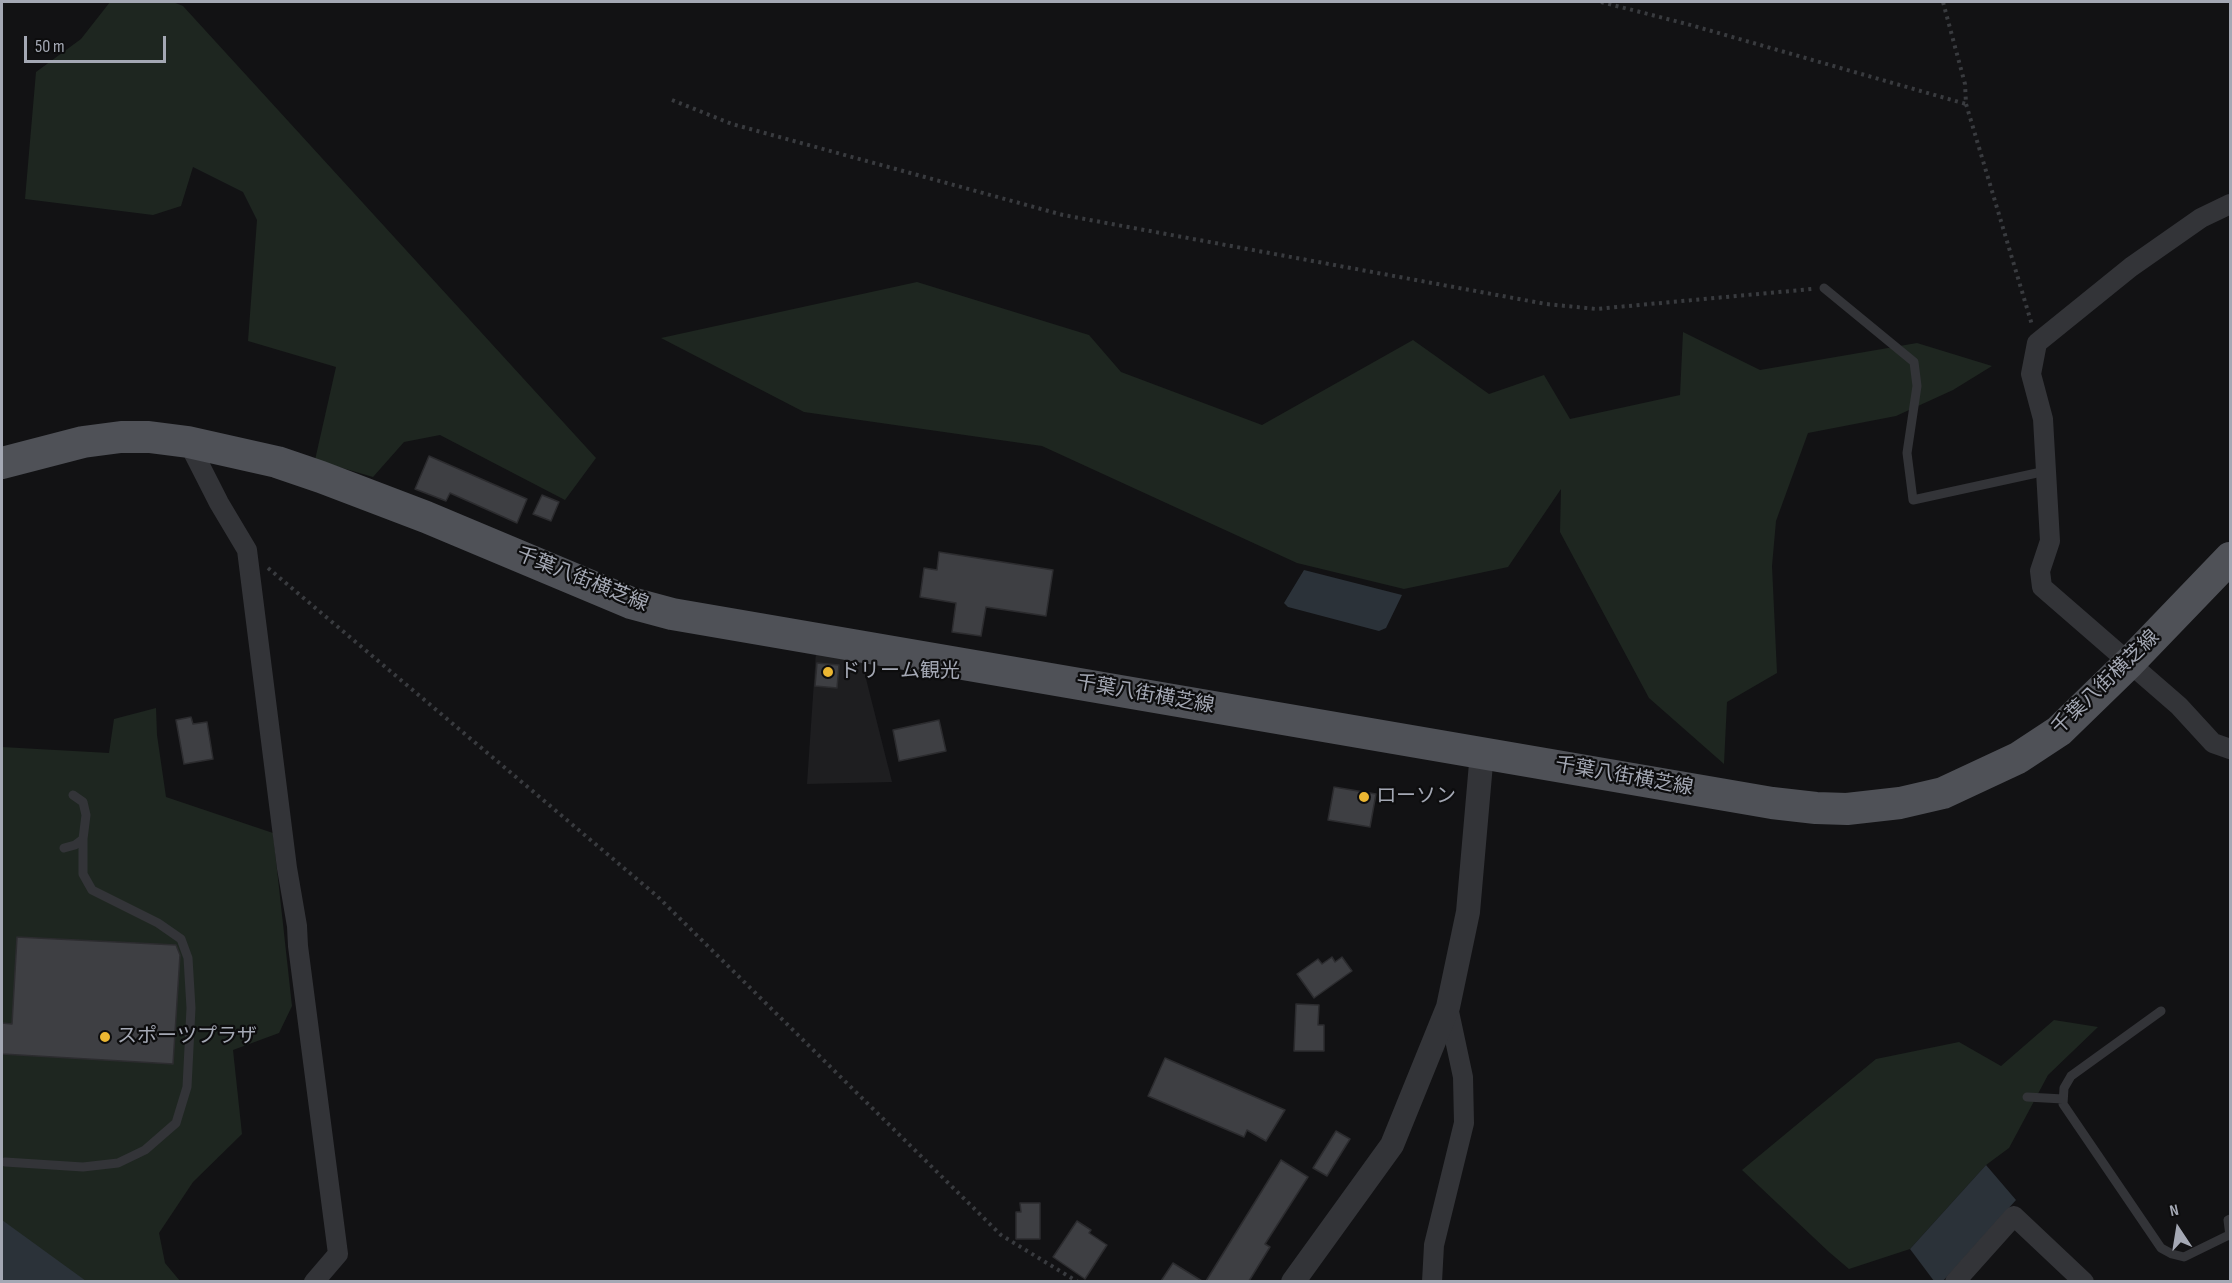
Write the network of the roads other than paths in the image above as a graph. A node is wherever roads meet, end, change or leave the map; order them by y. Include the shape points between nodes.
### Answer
1 (2230, 204) edge
2 (1824, 288) road end
3 (188, 442) junction
4 (2, 462) edge
5 (2046, 471) junction
6 (2230, 558) edge
7 (2129, 663) junction
8 (2230, 748) edge
9 (1482, 752) junction
10 (73, 795) dead end
11 (83, 839) junction
12 (64, 848) dead end
13 (1448, 1007) junction
14 (2161, 1011) dead end
15 (2027, 1097) dead end
16 (2063, 1099) junction
17 (5, 1162) dead end
18 (2230, 1219) edge
19 (2230, 1235) edge
20 (314, 1281) edge
21 (1293, 1281) edge
22 (1432, 1281) edge
23 (1955, 1281) edge
24 (2084, 1281) edge

1 - 5 street via 2201,218 2131,267 2037,343 2031,375 2043,419
2 - 5 lane via 1914,362 1917,386 1907,453 1913,500
3 - 4 main road, 千葉八街横芝線 via 121,437
3 - 9 main road, 千葉八街横芝線 via 277,462 321,477 631,603 672,614
3 - 20 street via 247,550 338,1254
5 - 7 street via 2050,541 2040,571 2042,587
6 - 7 main road, 千葉八街横芝線
7 - 8 street via 2179,706 2213,743
7 - 9 main road, 千葉八街横芝線 via 2059,731 2018,758 1942,793 1900,804 1847,809 1772,803
9 - 13 street via 1468,912
10 - 11 lane via 83,802 86,815
11 - 12 lane
11 - 17 lane via 83,874 92,890 181,939 188,958 191,1008 187,1087 176,1123 145,1150 118,1163 83,1167
13 - 21 street via 1392,1145
13 - 22 street via 1463,1077 1464,1123 1434,1245
14 - 16 lane via 2071,1077
15 - 16 lane
16 - 19 lane via 2161,1248 2184,1257
18 - 19 lane
23 - 24 street via 2014,1216

